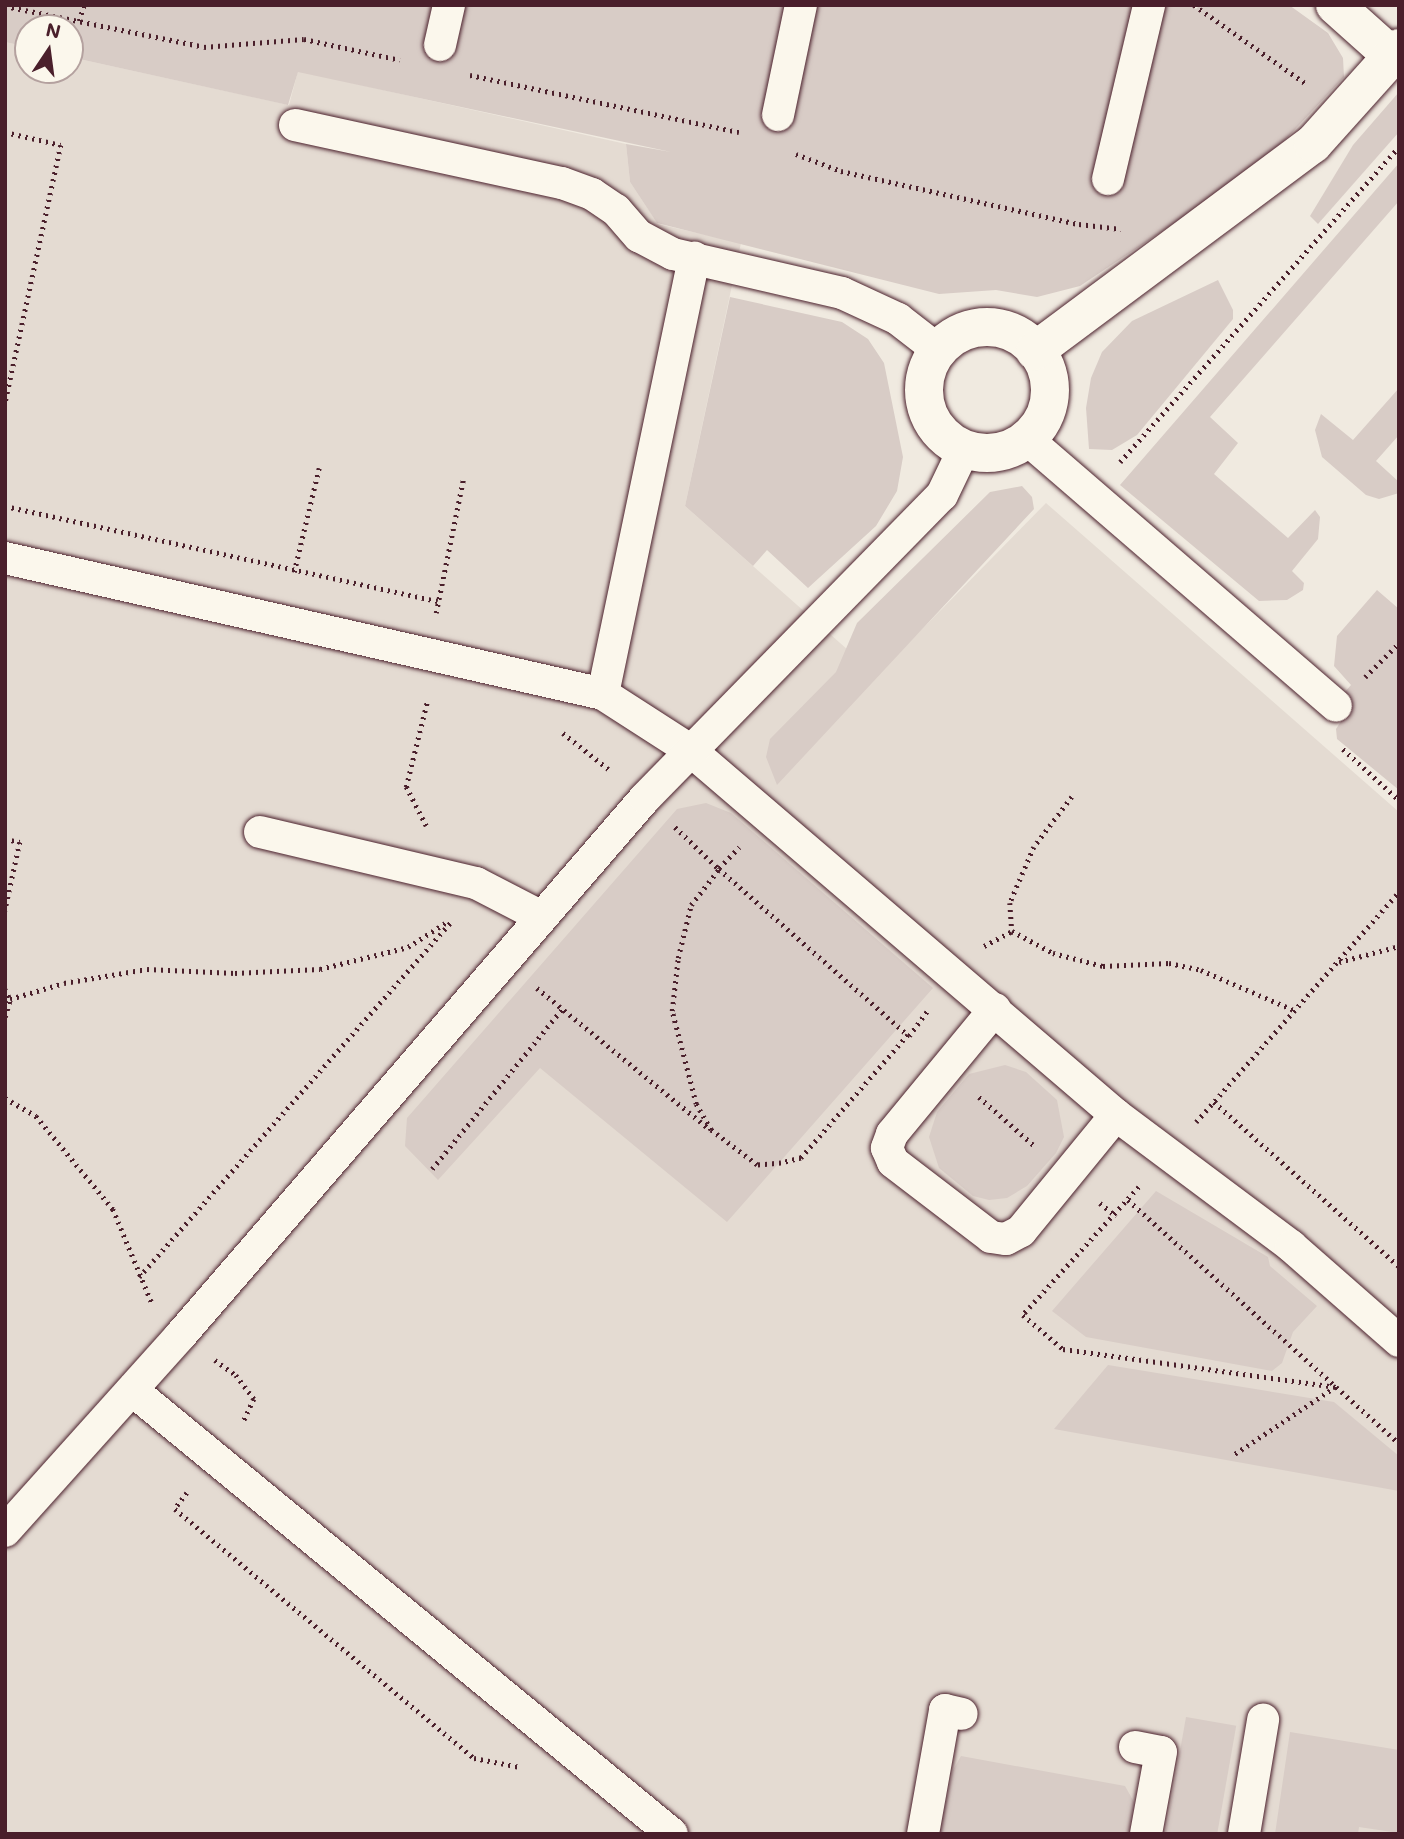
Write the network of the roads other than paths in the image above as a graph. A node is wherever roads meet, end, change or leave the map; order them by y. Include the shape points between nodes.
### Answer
1 (449, 5) edge
2 (801, 5) edge
3 (1149, 5) edge
4 (1335, 5) edge
5 (440, 45) dead end
6 (1395, 52) edge
7 (778, 115) dead end
8 (295, 125) dead end
9 (1108, 180) dead end
10 (694, 257) junction
11 (938, 350) junction
12 (1035, 351) junction
13 (1027, 439) junction
14 (964, 449) junction
15 (5, 558) edge
16 (603, 694) junction
17 (1336, 706) dead end
18 (690, 750) junction
19 (260, 832) dead end
20 (542, 917) junction
21 (995, 1009) junction
22 (1116, 1115) junction
23 (1399, 1341) edge
24 (132, 1390) junction
25 (5, 1531) edge
26 (962, 1714) dead end
27 (1263, 1720) dead end
28 (1135, 1747) dead end
29 (672, 1834) edge
30 (923, 1834) edge
31 (1146, 1834) edge
32 (1244, 1834) edge

1 - 5 lane
2 - 7 lane
3 - 9 lane
4 - 6 street
6 - 12 street via 1291,162
8 - 10 lane via 562,183 592,194 616,210 639,236 673,254
10 - 11 lane via 874,305
10 - 16 lane
11 - 12 street via 962,332 992,328 1012,333
11 - 14 street via 926,374 925,402 935,427
12 - 13 street via 1045,368 1049,397 1040,424
13 - 14 street via 997,452
13 - 17 lane
14 - 18 lane via 942,495
15 - 16 lane
16 - 18 lane
18 - 20 lane
18 - 21 lane
19 - 20 lane via 476,883
20 - 24 lane
21 - 22 lane
21 - 22 lane via 892,1134 887,1148 893,1162 999,1240 1021,1231
22 - 23 lane via 1291,1246
24 - 25 lane
24 - 29 lane
26 - 30 lane via 944,1710
27 - 32 lane
28 - 31 lane via 1161,1752

